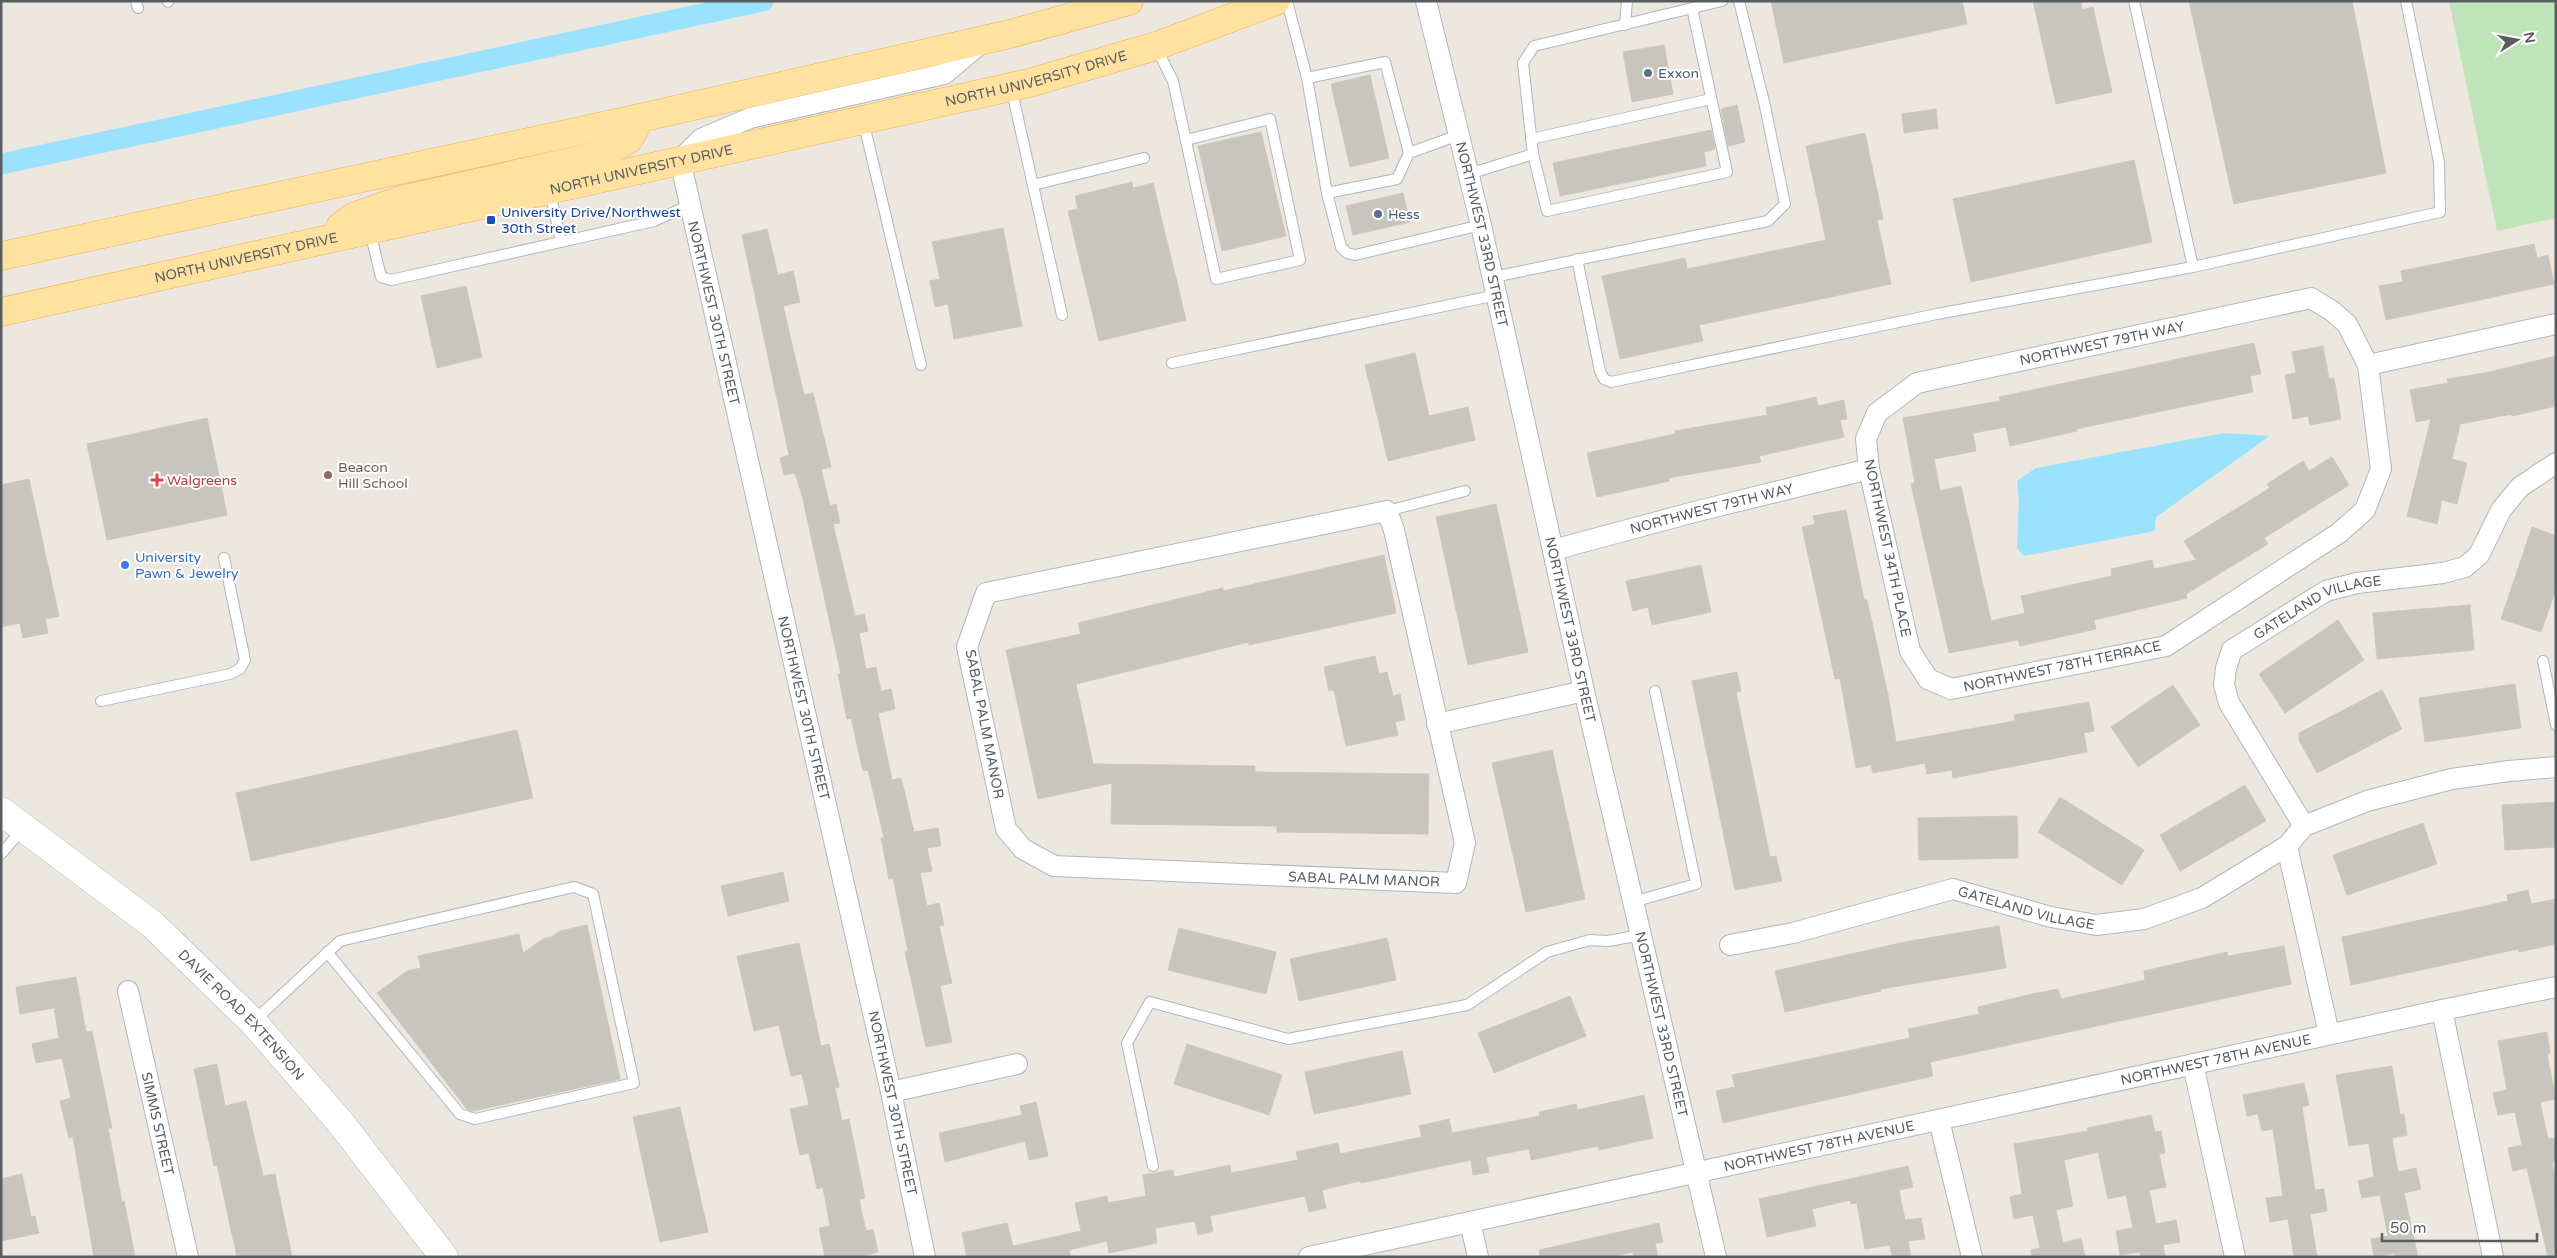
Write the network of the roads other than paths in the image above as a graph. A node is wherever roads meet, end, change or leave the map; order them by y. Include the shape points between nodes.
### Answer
1 (1129, 1) edge
2 (1276, 1) edge
3 (1286, 1) edge
4 (1426, 1) edge
5 (1627, 1) edge
6 (1722, 1) edge
7 (1739, 1) edge
8 (2134, 1) edge
9 (2406, 1) edge
10 (1692, 8) junction
11 (1625, 25) junction
12 (985, 40) junction
13 (1156, 46) junction
14 (1306, 78) junction
15 (1011, 87) junction
16 (1711, 99) junction
17 (640, 118) junction
18 (862, 120) junction
19 (1459, 135) junction
20 (1531, 139) junction
21 (1186, 140) junction
22 (1409, 153) junction
23 (1533, 154) junction
24 (1144, 158) dead end
25 (680, 160) junction
26 (1469, 174) junction
27 (1033, 185) junction
28 (549, 190) junction
29 (1327, 193) junction
30 (690, 204) junction
31 (1481, 225) junction
32 (370, 230) junction
33 (322, 241) junction
34 (561, 242) junction
35 (1, 256) edge
36 (1577, 259) junction
37 (2193, 266) junction
38 (1495, 286) junction
39 (1, 312) edge
40 (1062, 315) dead end
41 (2556, 324) edge
42 (1172, 364) dead end
43 (920, 365) dead end
44 (2368, 365) junction
45 (1878, 413) joint
46 (2556, 463) edge
47 (1870, 469) junction
48 (1465, 491) dead end
49 (2365, 510) joint
50 (1387, 511) junction
51 (1553, 550) junction
52 (224, 558) dead end
53 (2543, 661) dead end
54 (1928, 679) joint
55 (1584, 691) junction
56 (1655, 692) dead end
57 (101, 701) dead end
58 (1437, 724) junction
59 (2556, 725) edge
60 (2556, 767) edge
61 (1, 811) edge
62 (2304, 826) junction
63 (23, 829) junction
64 (2287, 846) junction
65 (1, 854) edge
66 (1633, 902) junction
67 (1641, 934) junction
68 (1730, 945) dead end
69 (328, 952) junction
70 (2556, 987) edge
71 (128, 991) dead end
72 (2442, 1010) junction
73 (253, 1022) junction
74 (2329, 1034) junction
75 (1017, 1064) dead end
76 (2193, 1064) junction
77 (891, 1092) junction
78 (1939, 1120) junction
79 (1153, 1166) dead end
80 (1697, 1173) junction
81 (1470, 1222) junction
82 (188, 1257) edge
83 (444, 1257) edge
84 (925, 1257) edge
85 (1310, 1257) edge
86 (1478, 1257) edge
87 (1716, 1257) edge
88 (1972, 1257) edge
89 (2234, 1257) edge
90 (2493, 1257) edge

1 - 12 main road
2 - 13 main road, NORTH UNIVERSITY DRIVE
3 - 14 lane
4 - 19 street, NORTHWEST 33RD STREET
5 - 11 lane
6 - 10 lane
7 - 36 lane via 1785,204 1768,221
8 - 37 lane
9 - 37 lane via 2438,162 2440,212
10 - 11 lane
10 - 16 lane
11 - 20 lane via 1534,46 1523,63
12 - 17 main road
12 - 25 street via 944,74 750,118 702,139
13 - 15 main road, NORTH UNIVERSITY DRIVE
13 - 21 lane via 1173,81
14 - 22 lane via 1385,62
14 - 29 lane
15 - 18 main road, NORTH UNIVERSITY DRIVE
15 - 27 lane
16 - 20 lane
16 - 23 lane via 1727,172 1547,211
17 - 33 main road via 629,139 601,155 401,200 353,217
17 - 35 main road
18 - 25 main road, NORTH UNIVERSITY DRIVE
18 - 43 lane
19 - 22 lane
19 - 26 street, NORTHWEST 33RD STREET
20 - 23 lane
21 - 21 lane via 1216,280 1300,260 1270,119
22 - 29 lane via 1397,179
23 - 26 lane
24 - 27 lane
25 - 28 main road, NORTH UNIVERSITY DRIVE
25 - 30 street, NORTHWEST 30TH STREET
26 - 31 street, NORTHWEST 33RD STREET
27 - 40 lane
28 - 32 main road, NORTH UNIVERSITY DRIVE
28 - 34 lane
29 - 31 lane via 1341,247 1355,255
30 - 34 lane via 654,220
30 - 77 street, NORTHWEST 30TH STREET
31 - 38 street, NORTHWEST 33RD STREET
32 - 33 main road, NORTH UNIVERSITY DRIVE
32 - 34 lane via 381,276 391,280
33 - 39 main road, NORTH UNIVERSITY DRIVE
36 - 37 lane via 1600,371 1604,379 1611,382 1937,314
36 - 38 lane
38 - 42 lane
38 - 51 street, NORTHWEST 33RD STREET
41 - 44 street
44 - 45 street, NORTHWEST 79TH WAY via 2348,324 2311,298 1917,383
44 - 49 street, NORTHWEST 79TH WAY via 2381,469
45 - 47 street, NORTHWEST 34TH PLACE via 1866,439
46 - 62 street, GATELAND VILLAGE via 2520,488 2501,510 2479,555 2465,567 2443,573 2356,583 2326,591 2232,650 2224,685 2229,703
47 - 51 street, NORTHWEST 79TH WAY
47 - 54 street, NORTHWEST 34TH PLACE via 1910,651
48 - 50 lane
49 - 54 street, NORTHWEST 78TH TERRACE via 2339,533 2166,646 1951,689
50 - 58 street, SABAL PALM MANOR
50 - 58 street, SABAL PALM MANOR via 986,593 967,647 1006,829 1023,849 1054,866 1456,883 1465,843
51 - 55 street, NORTHWEST 33RD STREET
52 - 57 lane via 245,660 240,669 230,674
53 - 59 lane
55 - 58 street
55 - 66 street, NORTHWEST 33RD STREET
56 - 66 lane via 1696,884
60 - 62 street, GATELAND VILLAGE via 2452,779 2368,801
61 - 63 main road, DAVIE ROAD EXTENSION
62 - 64 street, GATELAND VILLAGE
63 - 65 lane
63 - 73 main road, DAVIE ROAD EXTENSION via 152,925
64 - 68 street, GATELAND VILLAGE via 2202,898 2144,919 2096,925 2051,917 1953,889 1793,933
64 - 74 street, NORTHWEST 78TH AVENUE
66 - 67 street, NORTHWEST 33RD STREET
67 - 79 lane via 1608,941 1590,940 1547,952 1467,1005 1288,1039 1150,1002 1127,1043
67 - 80 street, NORTHWEST 33RD STREET
69 - 69 lane via 460,1114 475,1119 634,1083 593,894 574,887 564,889 340,940
69 - 73 lane
70 - 72 street, NORTHWEST 78TH AVENUE
71 - 82 street, SIMMS STREET
72 - 74 street, NORTHWEST 78TH AVENUE
72 - 90 street
73 - 83 main road, DAVIE ROAD EXTENSION via 340,1122
74 - 76 street, NORTHWEST 78TH AVENUE
75 - 77 street
76 - 78 street, NORTHWEST 78TH AVENUE
76 - 89 street
77 - 84 street, NORTHWEST 30TH STREET
78 - 80 street, NORTHWEST 78TH AVENUE
78 - 88 street
80 - 81 street, NORTHWEST 78TH AVENUE
80 - 87 street, NORTHWEST 33RD STREET
81 - 85 street, NORTHWEST 78TH AVENUE
81 - 86 street

